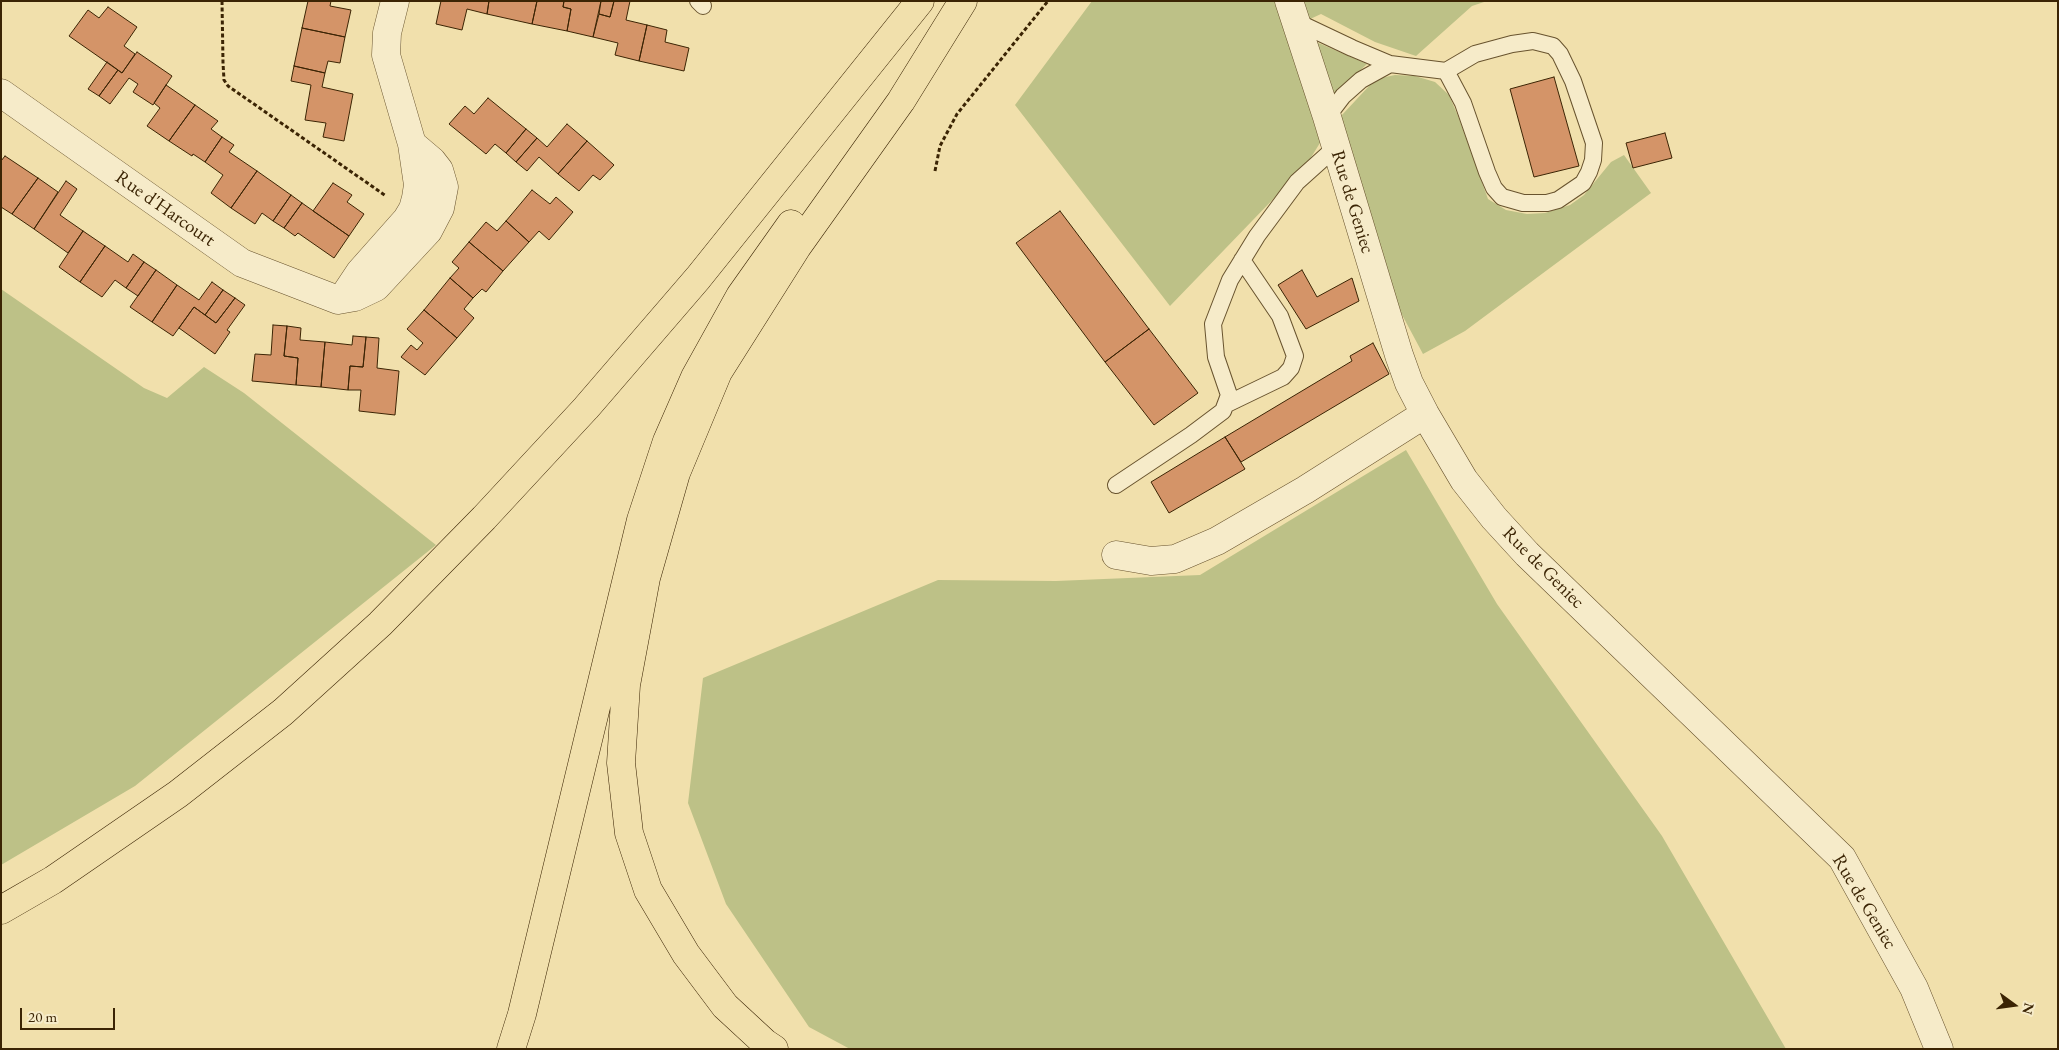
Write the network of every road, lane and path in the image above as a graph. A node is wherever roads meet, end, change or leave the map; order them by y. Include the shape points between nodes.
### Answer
1 (222, 1) edge
2 (395, 1) edge
3 (920, 1) edge
4 (957, 1) edge
5 (962, 1) edge
6 (1048, 1) edge
7 (1292, 11) edge
8 (1390, 64) junction
9 (1446, 71) junction
10 (1, 92) edge
11 (1327, 117) junction
12 (412, 144) junction
13 (1336, 147) junction
14 (935, 171) dead end
15 (411, 214) junction
16 (1242, 260) junction
17 (342, 299) junction
18 (1227, 404) junction
19 (1424, 414) junction
20 (1116, 485) dead end
21 (1116, 555) dead end
22 (1, 910) edge
23 (511, 1049) edge
24 (774, 1049) edge
25 (1938, 1049) edge

1 - 15 path via 224,80 228,86
2 - 12 street via 387,33 386,55
3 - 22 highway via 698,278 586,408 380,624 283,712 178,794 53,880
4 - 23 highway via 852,139 740,296 694,378 671,432 641,520
5 - 24 highway via 901,101 796,247 718,372 676,474 646,578 626,685 622,763 627,816 629,833 648,890 686,954 725,1006
6 - 14 path via 957,114 940,146
7 - 8 lane
7 - 11 street, Rue de Geniec
8 - 9 lane
8 - 11 lane via 1361,80
9 - 9 lane via 1475,54 1512,44 1533,41 1553,46 1573,81 1594,144 1593,160 1583,183 1558,200 1547,203 1523,203 1502,197 1494,188 1463,102
10 - 17 street, Rue d'Harcourt via 242,263 333,299
11 - 13 street, Rue de Geniec
12 - 15 street via 418,185
12 - 17 street, Rue d'Harcourt via 439,170 444,188 440,208 428,231 376,287
13 - 16 lane via 1297,182
13 - 19 street, Rue de Geniec via 1399,355
15 - 17 street via 360,272
16 - 18 lane via 1230,280 1213,324 1216,357 1229,395
16 - 18 lane via 1280,316 1295,356 1283,377
18 - 20 lane via 1223,411 1191,435
19 - 21 street via 1305,490 1217,541 1176,559 1151,561
19 - 25 street, Rue de Geniec via 1464,480 1527,554 1842,858 1914,988

